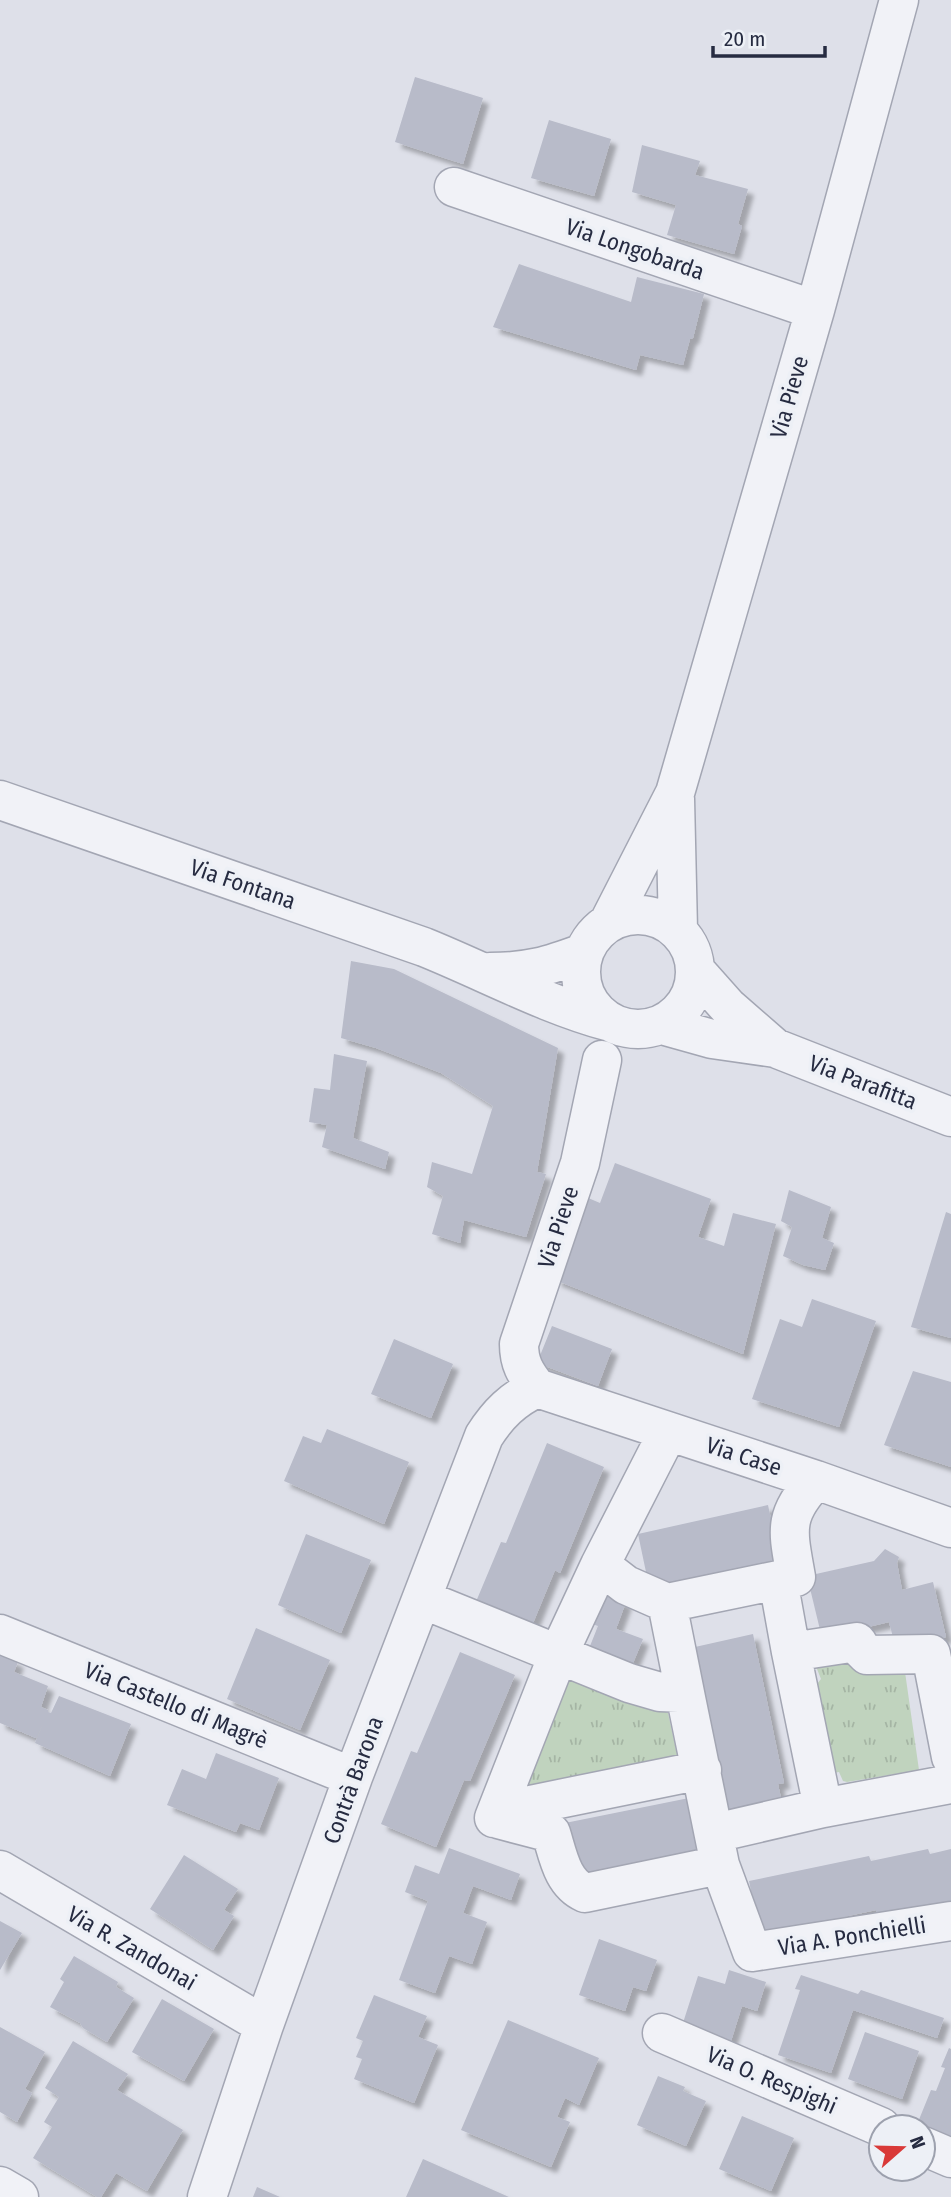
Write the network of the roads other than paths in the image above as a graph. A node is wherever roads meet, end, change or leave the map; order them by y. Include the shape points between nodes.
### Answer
1 (899, 0) edge
2 (454, 187) dead end
3 (815, 310) junction
4 (675, 793) junction
5 (0, 800) edge
6 (609, 922) junction
7 (678, 930) junction
8 (583, 953) junction
9 (485, 971) junction
10 (695, 971) junction
11 (610, 1023) junction
12 (662, 1025) junction
13 (775, 1048) junction
14 (602, 1060) dead end
15 (951, 1116) edge
16 (537, 1388) junction
17 (668, 1432) junction
18 (816, 1480) junction
19 (951, 1528) edge
20 (600, 1564) junction
21 (778, 1580) junction
22 (422, 1599) junction
23 (667, 1604) junction
24 (0, 1634) edge
25 (791, 1652) junction
26 (558, 1655) junction
27 (685, 1693) junction
28 (951, 1758) edge
29 (702, 1770) junction
30 (353, 1777) junction
31 (951, 1784) edge
32 (823, 1808) junction
33 (494, 1818) junction
34 (718, 1849) junction
35 (0, 1870) edge
36 (951, 1921) edge
37 (264, 2025) junction
38 (662, 2033) dead end
39 (867, 2121) edge
40 (0, 2186) edge
41 (19, 2197) edge
42 (207, 2197) edge

1 - 3 street, Via Pieve
2 - 3 street, Via Longobarda
3 - 4 street, Via Pieve
4 - 6 street, Via Pieve
4 - 7 street, Via Pieve
5 - 9 street, Via Fontana
6 - 7 street via 645,915
6 - 8 street
7 - 10 street via 694,956
8 - 9 street, Via Fontana via 522,972
8 - 11 street via 584,993
9 - 11 street, Via Fontana via 572,1012
10 - 12 street via 687,1003
10 - 13 street, Via Parafitta
11 - 12 street via 644,1030
12 - 13 street, Via Parafitta via 712,1039
13 - 15 street, Via Parafitta
14 - 16 street, Via Pieve via 580,1163 519,1344 524,1372
16 - 17 street, Via Case
16 - 22 street, Contrà Barona via 519,1396 484,1436
17 - 18 street, Via Case
17 - 20 street
18 - 19 street, Via Case
18 - 21 street via 790,1515 796,1577
20 - 23 street via 626,1585
20 - 26 street
21 - 23 street
21 - 25 street
22 - 26 street
22 - 30 street, Contrà Barona
23 - 27 street
24 - 30 street, Via Castello di Magrè
25 - 28 street via 858,1642 867,1655 931,1654
25 - 32 street
26 - 27 street via 629,1683
26 - 33 street
27 - 29 street
29 - 33 street via 525,1806
29 - 34 street
30 - 37 street, Contrà Barona
31 - 32 street
32 - 34 street
33 - 34 street via 551,1833 569,1882 585,1894
34 - 36 street, Via A. Ponchielli via 752,1952
35 - 37 street, Via R. Zandonai
37 - 42 street, Contrà Barona
38 - 39 street, Via O. Respighi
40 - 41 street

